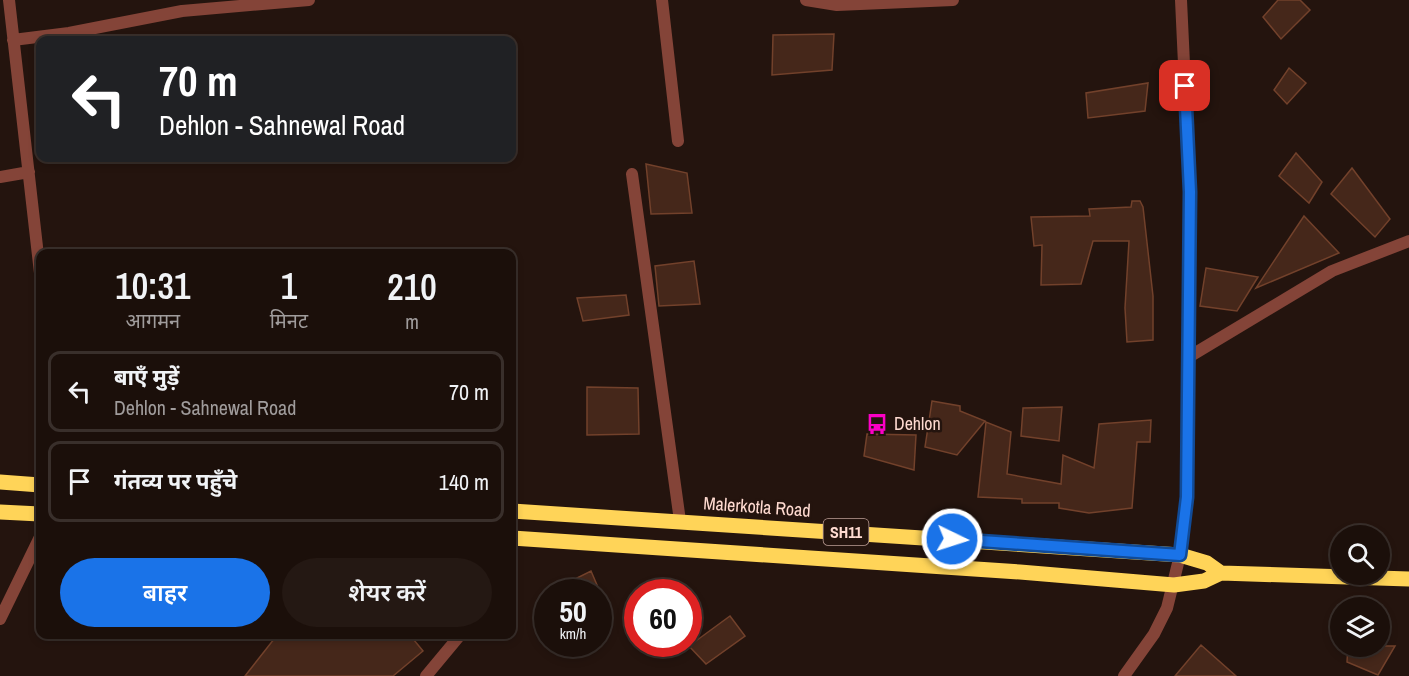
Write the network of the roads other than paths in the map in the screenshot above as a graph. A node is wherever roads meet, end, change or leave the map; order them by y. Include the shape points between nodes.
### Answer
1 (9, 0) edge
2 (309, 0) edge
3 (662, 0) edge
4 (806, 0) edge
5 (953, 0) edge
6 (1181, 0) edge
7 (189, 5) edge
8 (45, 36) edge
9 (36, 37) edge
10 (13, 40) junction
11 (678, 141) dead end
12 (29, 172) junction
13 (632, 174) dead end
14 (0, 177) edge
15 (1409, 241) edge
16 (37, 249) edge
17 (1187, 358) junction
18 (0, 482) edge
19 (36, 485) edge
20 (516, 511) edge
21 (0, 512) edge
22 (36, 514) edge
23 (680, 521) junction
24 (516, 538) edge
25 (36, 545) edge
26 (1180, 555) junction
27 (1221, 573) junction
28 (1409, 579) edge
29 (1174, 585) junction
30 (0, 619) edge
31 (457, 639) edge
32 (426, 676) edge
33 (1124, 676) edge

1 - 10 street
2 - 7 street
3 - 11 street
4 - 5 street via 837,5
6 - 17 street via 1190,192
7 - 8 street
9 - 10 street
10 - 12 street
12 - 14 street
12 - 16 street
13 - 23 street
15 - 17 street via 1332,271
17 - 26 street via 1187,497
18 - 19 main road
20 - 23 main road, Malerkotla Road / SH11
21 - 22 main road
23 - 26 main road, Malerkotla Road / SH11
24 - 29 main road, SH11
25 - 30 street
26 - 27 main road, SH11 via 1208,563
26 - 29 street
27 - 28 main road, SH11
27 - 29 main road, SH11 via 1204,581
29 - 33 street via 1154,634
31 - 32 street

